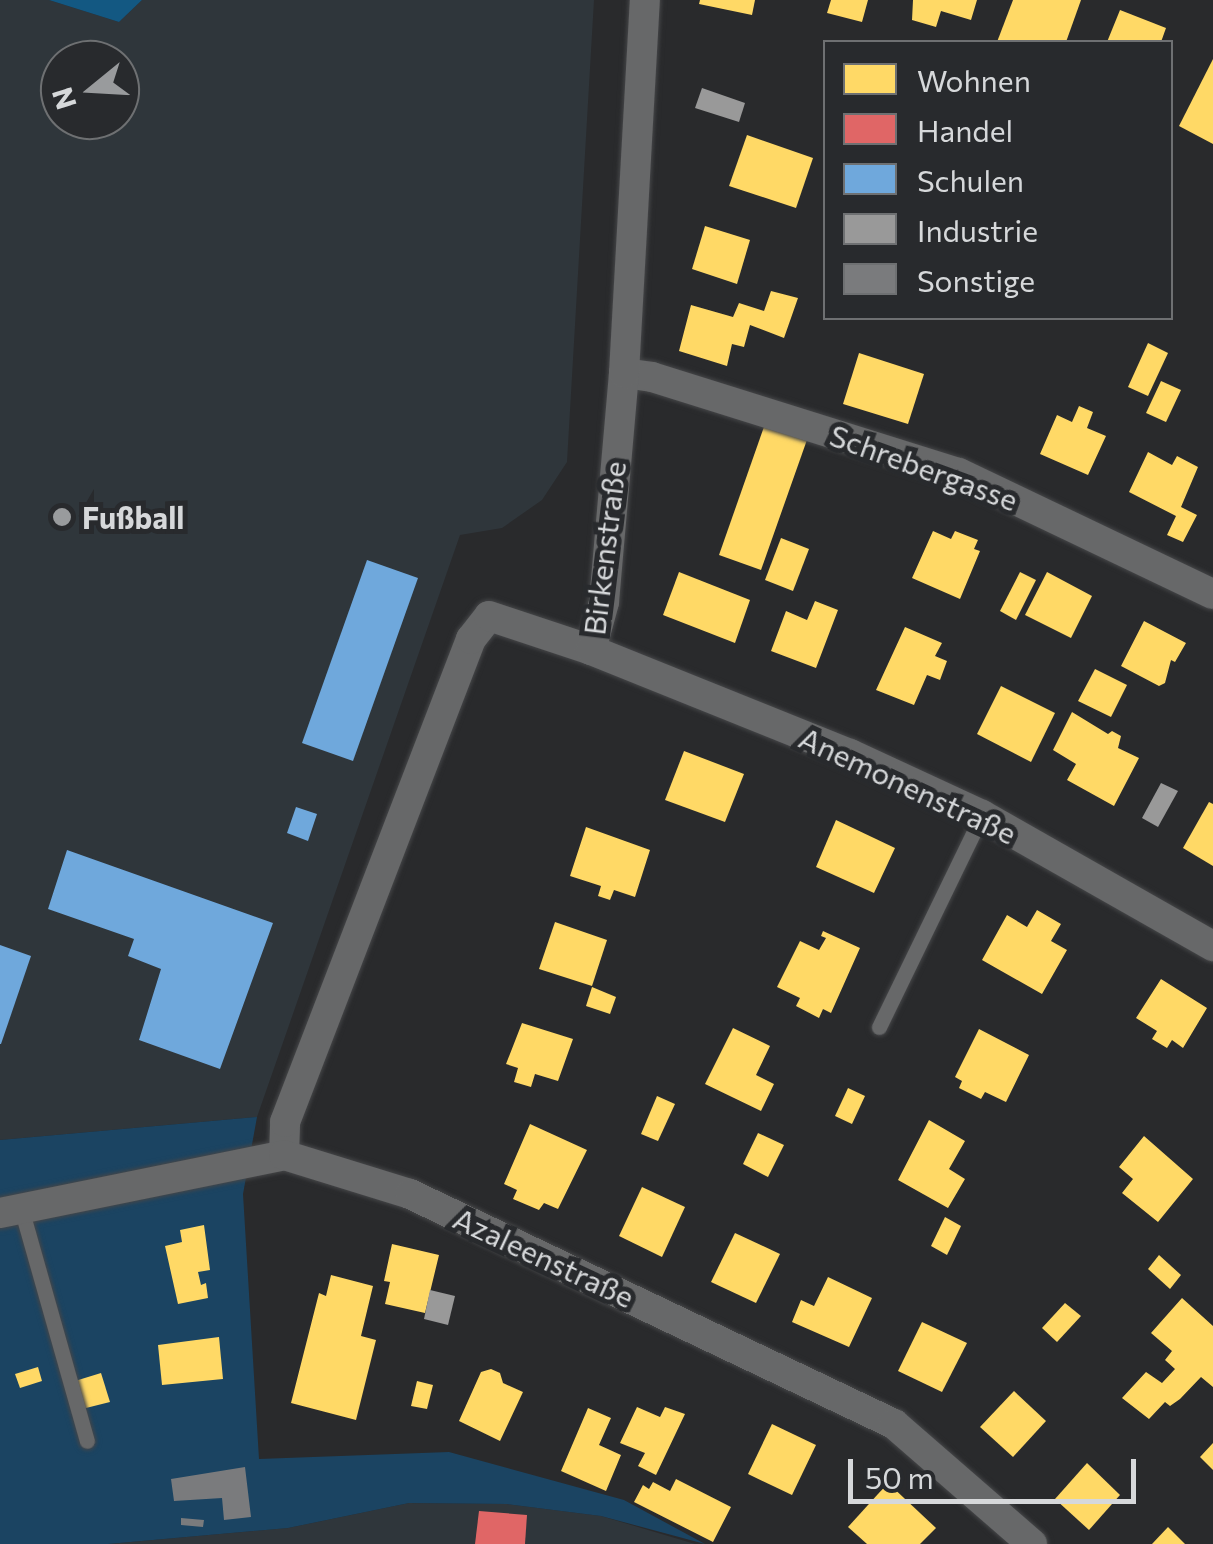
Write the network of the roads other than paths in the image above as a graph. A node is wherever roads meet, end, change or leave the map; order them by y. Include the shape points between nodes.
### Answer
1 (644, 0) edge
2 (624, 374) junction
3 (1213, 594) edge
4 (591, 650) junction
5 (982, 815) junction
6 (1213, 946) edge
7 (879, 1027) dead end
8 (284, 1155) junction
9 (10, 1210) edge
10 (87, 1442) dead end
11 (1032, 1544) edge

1 - 2 street, Birkenstraße
2 - 3 street, Schrebergasse via 652,377 959,473
2 - 4 street, Birkenstraße via 604,602
4 - 5 street, Anemonenstraße
4 - 8 street, Birkenstraße via 489,616 471,639 284,1122
5 - 6 street, Anemonenstraße
5 - 7 lane
8 - 9 street, Azaleenstraße
8 - 11 street, Azaleenstraße via 410,1194 894,1424
9 - 10 lane

